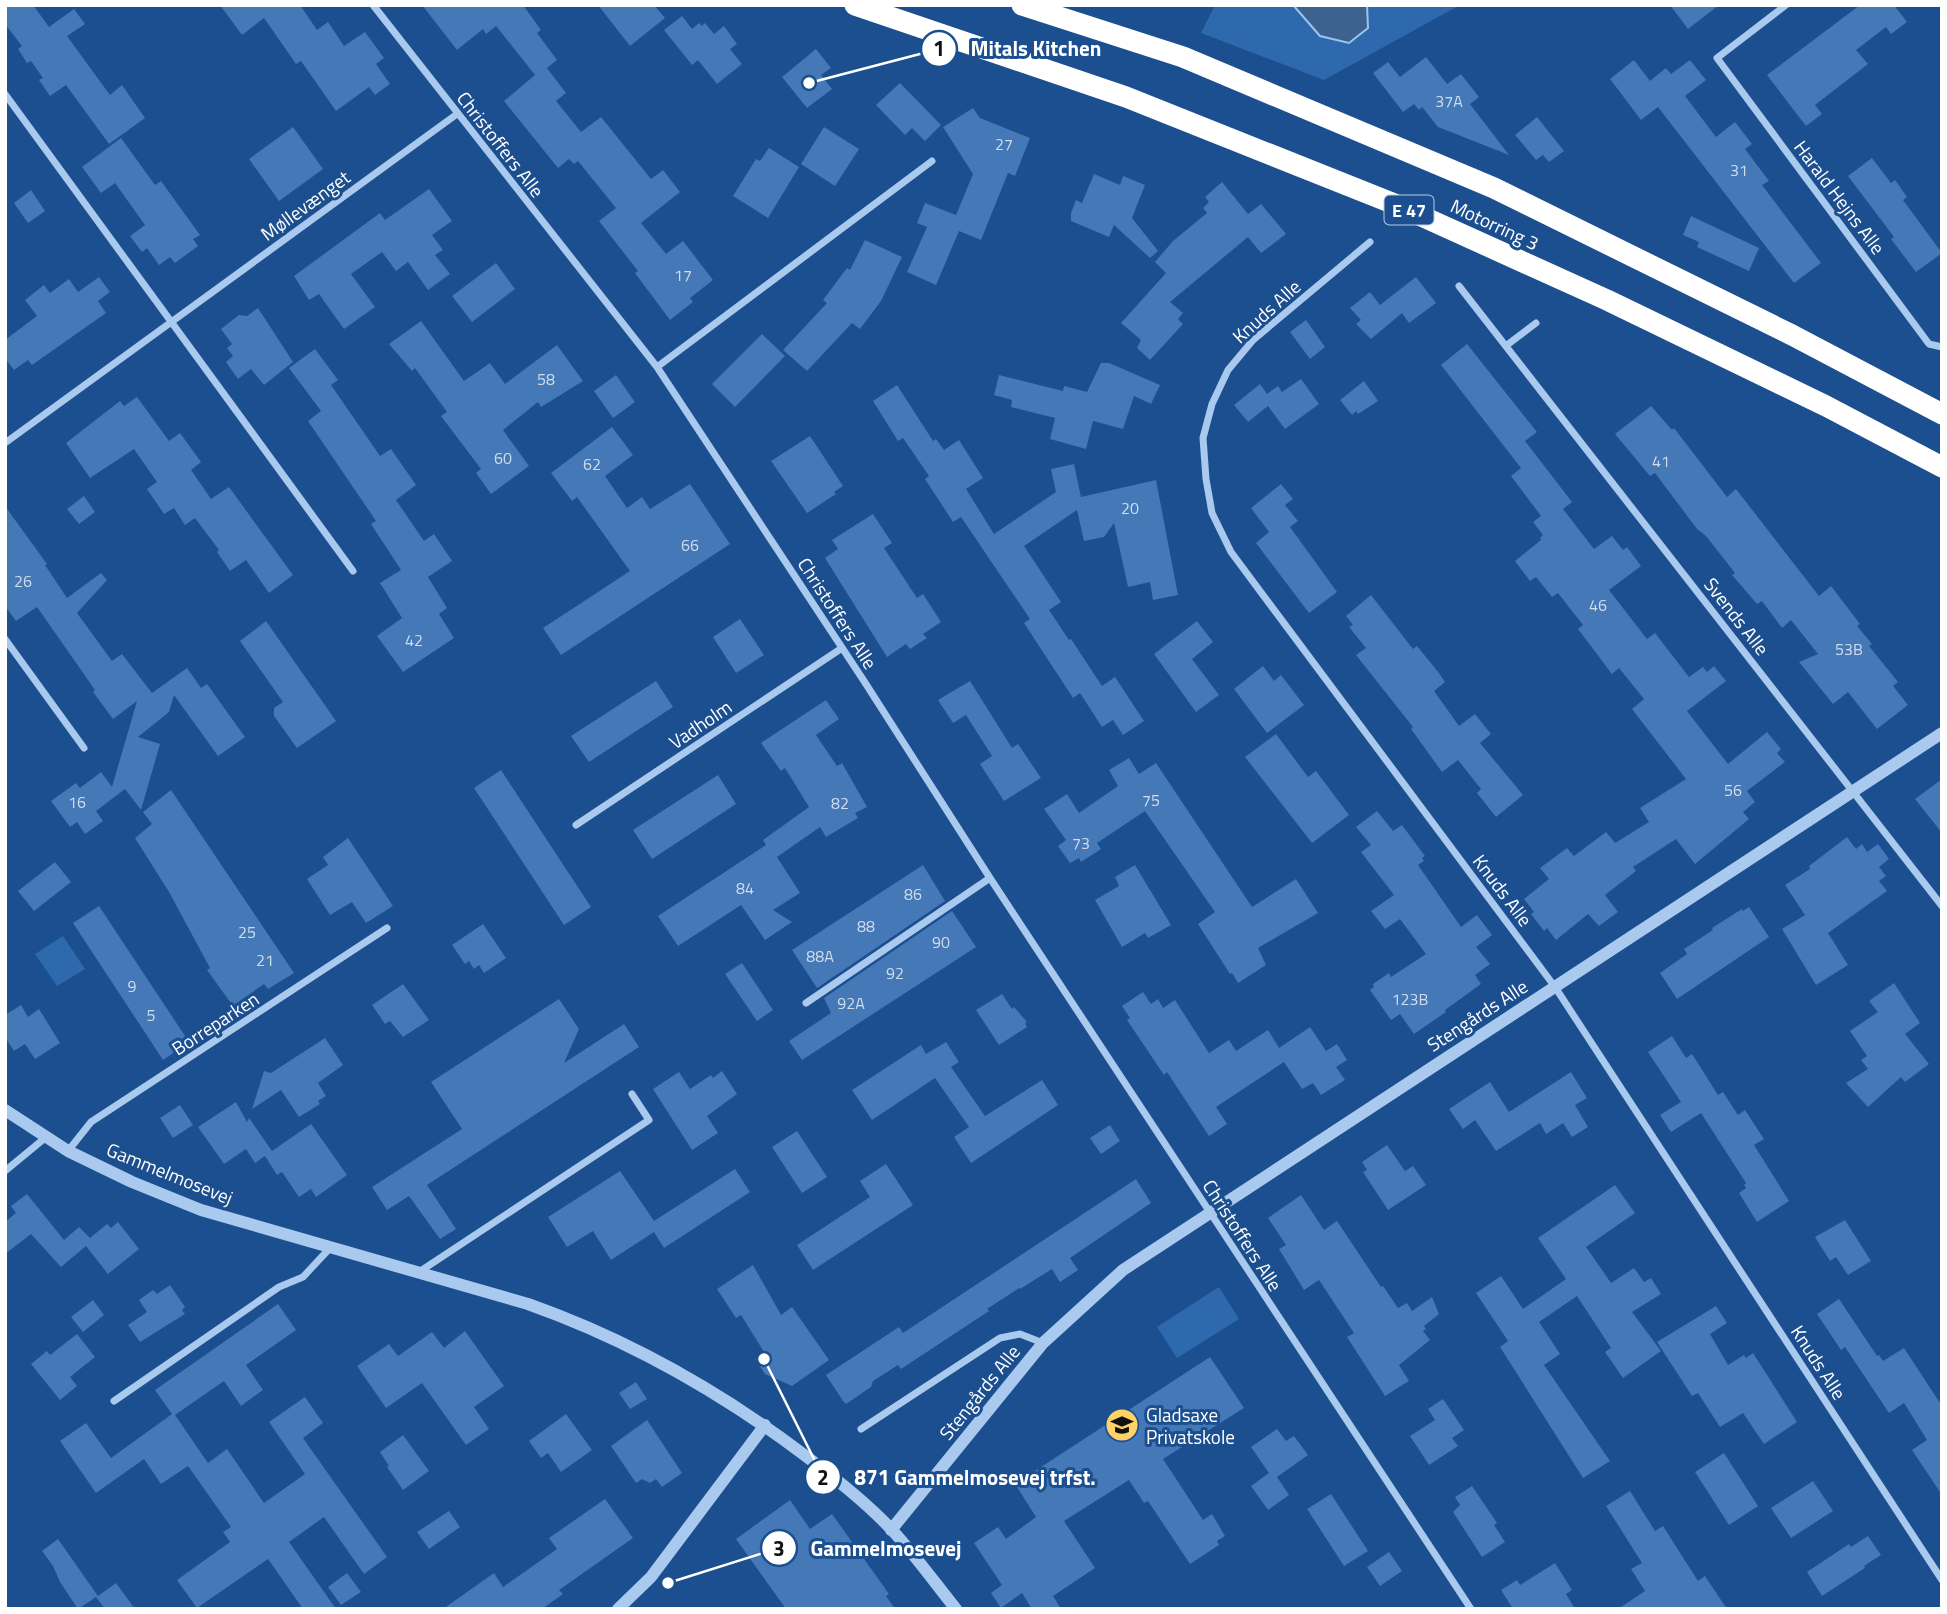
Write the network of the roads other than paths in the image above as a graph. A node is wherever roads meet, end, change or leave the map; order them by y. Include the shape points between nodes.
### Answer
1 (373, 5) edge
2 (855, 5) edge
3 (1022, 5) edge
4 (1786, 5) edge
5 (5, 94) edge
6 (457, 114) junction
7 (932, 161) dead end
8 (1370, 242) dead end
9 (1459, 286) dead end
10 (171, 322) junction
11 (1536, 323) dead end
12 (1507, 345) junction
13 (1942, 347) edge
14 (657, 367) junction
15 (1942, 414) edge
16 (5, 443) edge
17 (1942, 467) edge
18 (353, 571) dead end
19 (5, 639) edge
20 (842, 648) junction
21 (1942, 733) edge
22 (84, 748) dead end
23 (1852, 792) junction
24 (576, 825) dead end
25 (990, 878) junction
26 (1942, 906) edge
27 (387, 928) dead end
28 (1555, 987) junction
29 (806, 1003) dead end
30 (632, 1094) dead end
31 (5, 1110) edge
32 (45, 1138) junction
33 (68, 1152) junction
34 (5, 1171) edge
35 (1210, 1213) junction
36 (330, 1248) junction
37 (416, 1273) junction
38 (1043, 1343) junction
39 (114, 1401) dead end
40 (765, 1425) junction
41 (861, 1429) dead end
42 (891, 1530) junction
43 (1942, 1580) edge
44 (618, 1609) edge
45 (956, 1609) edge
46 (1471, 1609) edge

1 - 6 street, Christoffers Alle
2 - 17 highway, Motorring 3 / E 47 via 1126,97 1397,205 1606,300
3 - 15 highway, Motorring 3 via 1183,57 1494,188
4 - 13 street, Harald Hejns Alle via 1717,58 1929,344
5 - 10 street
6 - 10 street, Møllevænget
6 - 14 street, Christoffers Alle
7 - 14 street
8 - 28 street, Knuds Alle via 1253,340 1228,370 1203,438 1212,513 1231,552
9 - 12 street, Svends Alle
10 - 16 street, Møllevænget
10 - 18 street
11 - 12 street
12 - 23 street, Svends Alle
14 - 20 street, Christoffers Alle
19 - 22 street
20 - 24 street, Vadholm
20 - 25 street, Christoffers Alle
21 - 23 street, Stengårds Alle
23 - 26 street, Svends Alle
23 - 28 street, Stengårds Alle
25 - 29 street
25 - 35 street, Christoffers Alle
27 - 33 street, Borreparken via 91,1122
28 - 35 street, Stengårds Alle
28 - 43 street, Knuds Alle
30 - 37 street via 649,1120
31 - 32 street, Gammelmosevej
32 - 33 street, Gammelmosevej
32 - 34 street
33 - 36 street, Gammelmosevej via 201,1210
35 - 38 street, Stengårds Alle via 1124,1270
35 - 46 street, Christoffers Alle
36 - 37 street, Gammelmosevej
36 - 39 street via 303,1277 279,1286
37 - 40 street, Gammelmosevej via 564,1317 669,1367
38 - 41 street, Stengårds Alle via 1020,1334 1000,1339
38 - 42 street, Stengårds Alle
40 - 42 street, Gammelmosevej via 834,1477
40 - 44 street via 652,1577
42 - 45 street, Gammelmosevej

